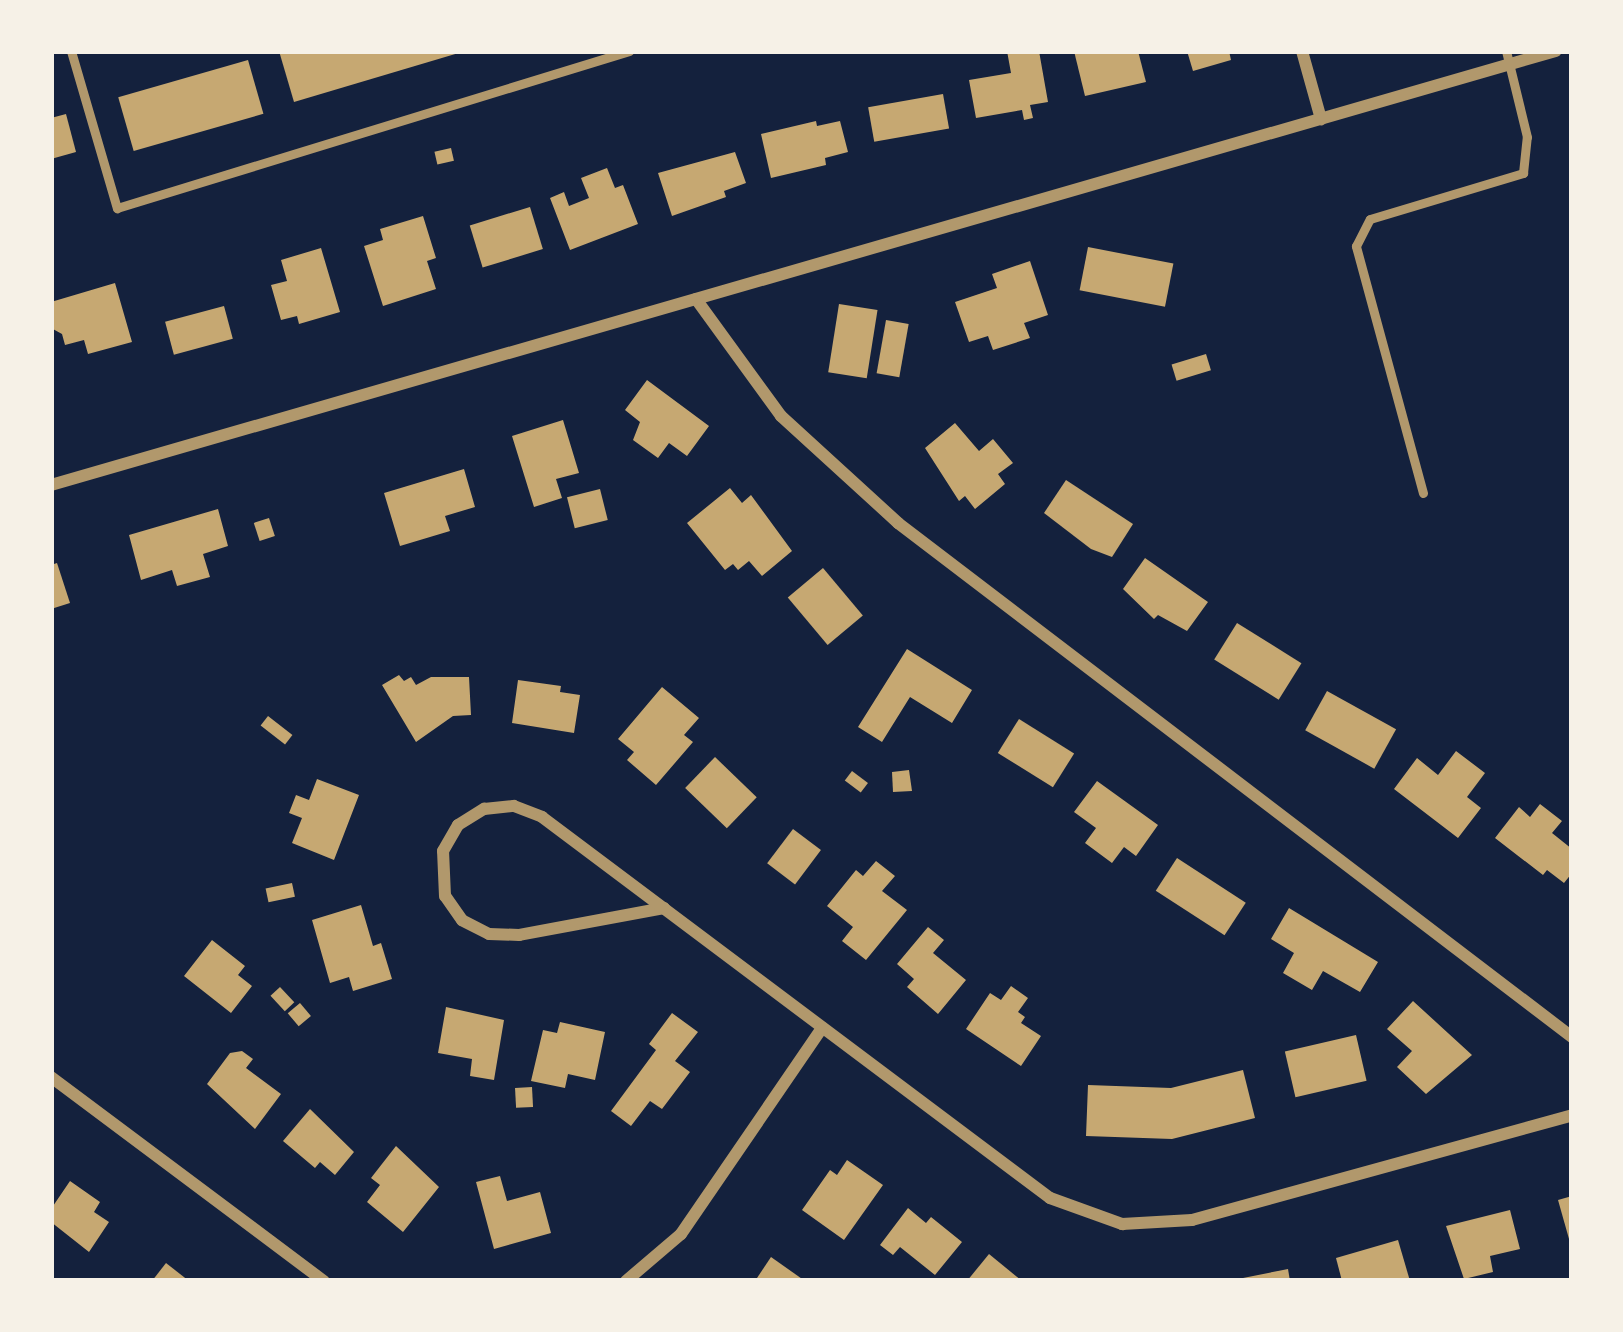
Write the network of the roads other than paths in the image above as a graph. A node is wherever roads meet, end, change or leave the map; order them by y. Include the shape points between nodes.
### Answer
1 (71, 51) edge
2 (628, 51) edge
3 (1302, 51) edge
4 (1556, 51) edge
5 (1508, 58) edge
6 (1321, 118) junction
7 (696, 299) junction
8 (51, 485) edge
9 (1423, 493) dead end
10 (664, 908) junction
11 (822, 1028) junction
12 (1572, 1037) edge
13 (51, 1077) edge
14 (1572, 1115) edge
15 (324, 1281) edge
16 (626, 1281) edge

1 - 2 lane via 117,208
3 - 6 street
4 - 5 street
5 - 6 street
5 - 9 lane via 1526,137 1523,173 1370,219 1356,246
6 - 7 street
7 - 8 street
7 - 12 street via 781,416 898,524
10 - 10 street via 489,934 452,909 440,881 443,851 470,815 514,806 542,817
10 - 11 street
11 - 14 street via 1050,1198 1122,1224 1228,1211
11 - 16 street via 680,1234
13 - 15 street

